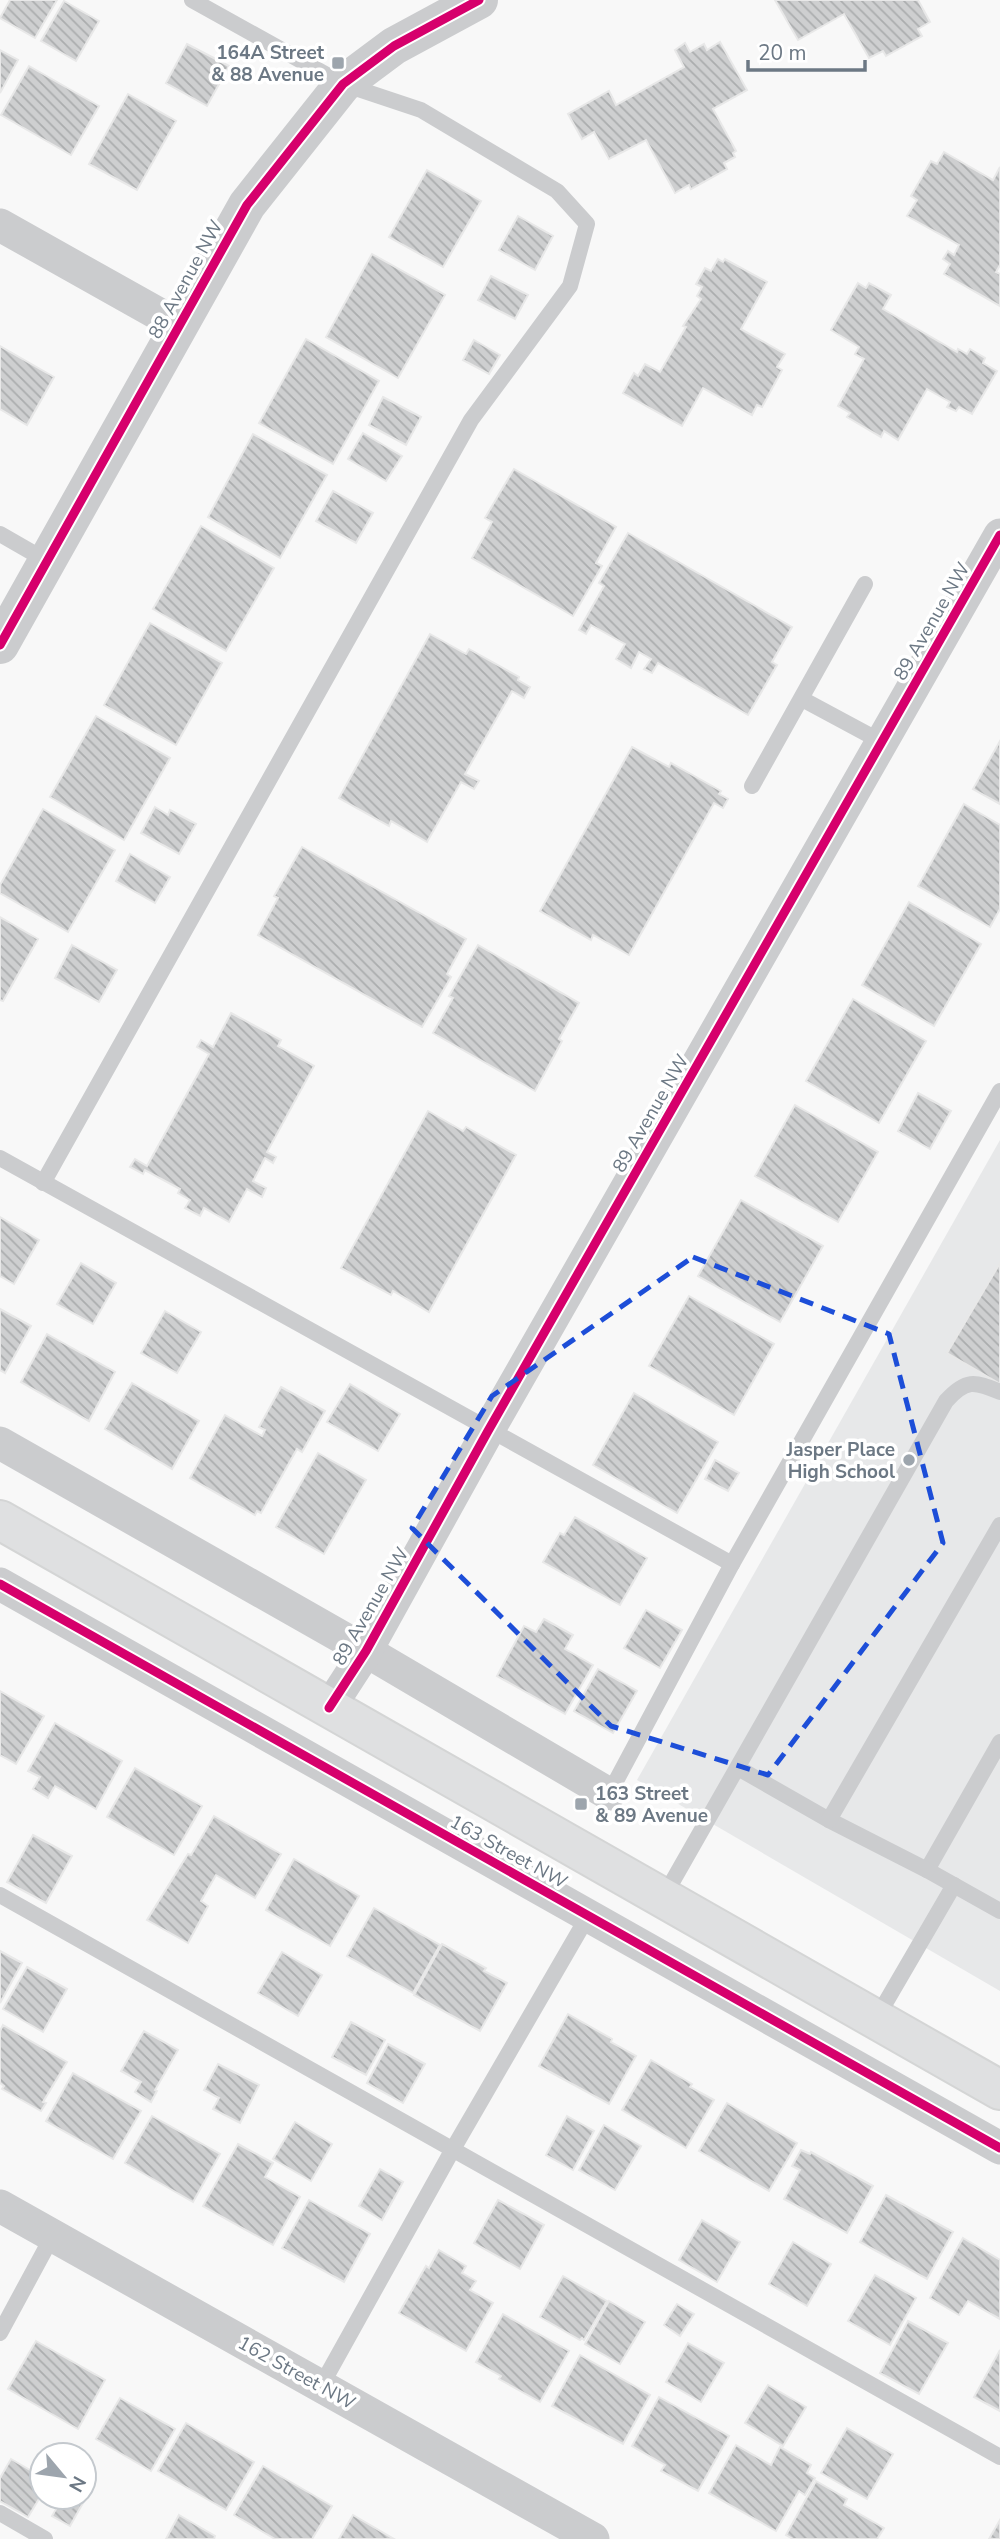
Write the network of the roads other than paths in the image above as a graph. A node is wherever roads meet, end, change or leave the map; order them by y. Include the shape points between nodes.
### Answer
1 (192, 0) edge
2 (479, 0) edge
3 (343, 84) junction
4 (0, 225) edge
5 (180, 326) junction
6 (0, 534) edge
7 (1000, 535) edge
8 (47, 561) junction
9 (865, 584) dead end
10 (0, 645) edge
11 (802, 699) junction
12 (882, 742) junction
13 (752, 786) dead end
14 (1000, 1091) edge
15 (0, 1158) edge
16 (43, 1183) junction
17 (1000, 1392) edge
18 (488, 1431) junction
19 (0, 1443) edge
20 (0, 1520) edge
21 (1000, 1525) edge
22 (732, 1564) junction
23 (0, 1584) edge
24 (366, 1651) junction
25 (330, 1708) junction
26 (1000, 1742) edge
27 (738, 1768) junction
28 (609, 1794) joint
29 (829, 1820) junction
30 (927, 1870) junction
31 (954, 1885) junction
32 (0, 1895) edge
33 (663, 1898) junction
34 (1000, 1911) edge
35 (588, 1916) junction
36 (876, 2019) junction
37 (1000, 2090) edge
38 (1000, 2148) edge
39 (453, 2149) junction
40 (0, 2206) edge
41 (53, 2235) junction
42 (0, 2333) edge
43 (321, 2386) junction
44 (1000, 2457) edge
45 (0, 2513) edge
46 (46, 2539) edge
47 (593, 2539) edge

1 - 3 lane
2 - 3 street, 88 Avenue NW via 394,46
3 - 5 street, 88 Avenue NW via 247,205
3 - 16 lane via 421,110 557,191 587,224 570,286 471,420
4 - 5 street
5 - 8 street, 88 Avenue NW
6 - 8 lane
7 - 12 street, 89 Avenue NW
8 - 10 street, 88 Avenue NW
9 - 11 lane
11 - 12 lane
11 - 13 lane
12 - 18 street, 89 Avenue NW
14 - 22 lane
15 - 16 lane
16 - 18 lane
17 - 27 lane via 979,1383 959,1387 946,1401
18 - 22 lane
18 - 24 street, 89 Avenue NW
19 - 24 street
20 - 25 main road, 163 Street NW
21 - 29 lane
22 - 28 lane
23 - 35 street, 163 Street NW
24 - 25 street, 89 Avenue NW
24 - 28 street
25 - 33 main road, 163 Street NW
26 - 30 lane
27 - 29 lane
27 - 33 lane
29 - 30 lane
30 - 31 lane
31 - 34 lane
31 - 36 lane
32 - 39 lane
33 - 36 main road, 163 Street NW
35 - 38 street, 163 Street NW
35 - 39 lane
36 - 37 main road, 163 Street NW
39 - 43 lane
39 - 44 lane
40 - 41 street, 162 Street NW
41 - 42 lane
41 - 43 street, 162 Street NW
43 - 47 street, 162 Street NW
45 - 46 lane

